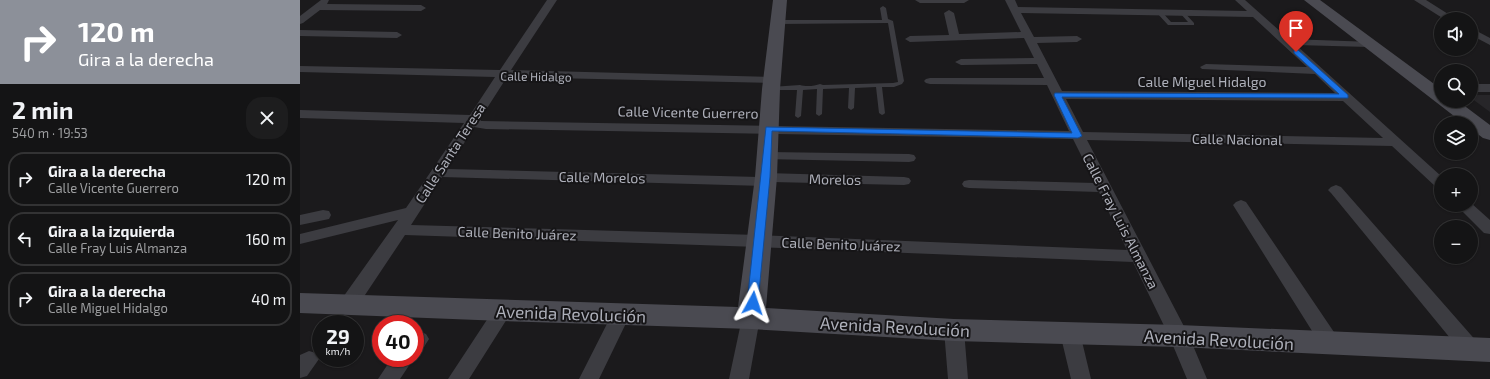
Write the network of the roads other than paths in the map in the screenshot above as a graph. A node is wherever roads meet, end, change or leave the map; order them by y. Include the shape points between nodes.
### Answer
1 (552, 0) edge
2 (780, 0) edge
3 (921, 0) edge
4 (964, 0) edge
5 (1311, 0) edge
6 (1325, 0) edge
7 (1419, 0) edge
8 (1037, 2) dead end
9 (322, 3) edge
10 (1012, 5) edge
11 (947, 6) edge
12 (1247, 7) edge
13 (421, 8) dead end
14 (883, 8) dead end
15 (1439, 12) edge
16 (1160, 13) junction
17 (1183, 13) junction
18 (885, 20) junction
19 (300, 21) edge
20 (778, 22) junction
21 (300, 33) edge
22 (397, 35) dead end
23 (1478, 35) edge
24 (955, 38) junction
25 (1028, 38) junction
26 (910, 39) dead end
27 (1077, 39) dead end
28 (1478, 41) edge
29 (1286, 42) junction
30 (1490, 42) edge
31 (1369, 44) junction
32 (1040, 61) junction
33 (961, 62) dead end
34 (1206, 67) dead end
35 (300, 69) edge
36 (1317, 71) junction
37 (501, 75) junction
38 (1434, 79) edge
39 (930, 81) dead end
40 (772, 84) junction
41 (879, 85) junction
42 (820, 86) junction
43 (852, 86) junction
44 (800, 87) junction
45 (1478, 88) edge
46 (1490, 88) edge
47 (1054, 89) junction
48 (1434, 92) edge
49 (1346, 97) junction
50 (851, 108) dead end
51 (1455, 108) edge
52 (1475, 108) edge
53 (882, 113) dead end
54 (300, 114) edge
55 (819, 114) dead end
56 (798, 116) dead end
57 (472, 119) junction
58 (1490, 119) edge
59 (768, 129) junction
60 (1490, 134) edge
61 (1078, 136) junction
62 (1396, 142) junction
63 (768, 156) junction
64 (909, 158) dead end
65 (438, 173) junction
66 (1434, 177) edge
67 (766, 179) junction
68 (904, 181) dead end
69 (969, 184) dead end
70 (1104, 188) junction
71 (1336, 190) dead end
72 (1241, 205) dead end
73 (412, 212) junction
74 (1472, 212) edge
75 (323, 215) dead end
76 (300, 220) edge
77 (1490, 229) edge
78 (400, 230) junction
79 (300, 240) edge
80 (758, 241) junction
81 (1138, 256) junction
82 (300, 303) edge
83 (348, 305) junction
84 (502, 311) junction
85 (621, 315) junction
86 (751, 318) junction
87 (954, 330) junction
88 (1070, 333) junction
89 (1179, 336) junction
90 (1331, 344) junction
91 (1480, 349) edge
92 (397, 367) edge
93 (388, 379) edge
94 (458, 379) edge
95 (589, 379) edge
96 (739, 379) edge
97 (958, 379) edge
98 (1081, 379) edge
99 (1197, 379) edge

1 - 37 street, Calle Santa Teresa
2 - 20 street
3 - 11 street
4 - 11 street
5 - 31 street
6 - 38 street
7 - 15 street
8 - 12 street
9 - 13 street
9 - 19 street
10 - 16 street
10 - 25 street, Calle Fray Luis Almanza
11 - 24 street
12 - 17 street
12 - 29 street
14 - 18 lane
16 - 17 street
16 - 17 lane via 1170,24 1192,24
18 - 20 lane
18 - 41 lane via 891,22 901,81 898,84
20 - 40 street
21 - 22 street
23 - 30 street
24 - 25 street
24 - 26 street
25 - 27 street
25 - 32 street, Calle Fray Luis Almanza
28 - 30 street
29 - 31 street
29 - 36 street
31 - 48 street
32 - 33 street
32 - 47 street, Calle Fray Luis Almanza
34 - 36 street
35 - 37 street, Calle Hidalgo
36 - 49 street
37 - 40 street, Calle Hidalgo
37 - 57 street, Calle Santa Teresa
39 - 47 street, Calle Miguel Hidalgo
40 - 44 lane
40 - 59 street
41 - 43 lane
41 - 53 lane
42 - 43 lane
42 - 44 lane
42 - 55 lane
43 - 50 lane
44 - 56 lane
45 - 46 street
47 - 49 street, Calle Miguel Hidalgo
47 - 61 street, Calle Fray Luis Almanza
49 - 62 street
51 - 60 street
52 - 58 street
54 - 57 street, Calle Vicente Guerrero
57 - 59 street, Calle Vicente Guerrero via 478,124 486,125
57 - 65 street, Calle Santa Teresa
59 - 61 street, Calle Vicente Guerrero
59 - 63 street
61 - 62 street, Calle Nacional
61 - 70 street, Calle Fray Luis Almanza
62 - 66 street
63 - 64 street
63 - 67 street
65 - 67 street, Calle Morelos
65 - 73 street, Calle Santa Teresa
67 - 68 street, Morelos
67 - 80 street
69 - 70 street
70 - 81 street, Calle Fray Luis Almanza
71 - 91 street
72 - 90 street
73 - 78 street, Calle Santa Teresa
73 - 79 street
74 - 77 street
75 - 76 street
78 - 80 street, Calle Benito Juárez
78 - 83 street, Calle Santa Teresa
80 - 81 street, Calle Benito Juárez
80 - 86 street
81 - 89 street, Calle Fray Luis Almanza
82 - 83 street, Avenida Revolución
83 - 84 street, Avenida Revolución
84 - 85 street, Avenida Revolución
84 - 94 street
85 - 86 street, Avenida Revolución
85 - 95 street
86 - 87 street, Avenida Revolución
86 - 96 street
87 - 88 street, Avenida Revolución
87 - 97 street
88 - 89 street, Avenida Revolución
88 - 98 street
89 - 90 street, Avenida Revolución
89 - 99 street, Calle Fray Luis Almanza
90 - 91 street, Avenida Revolución
92 - 93 street

